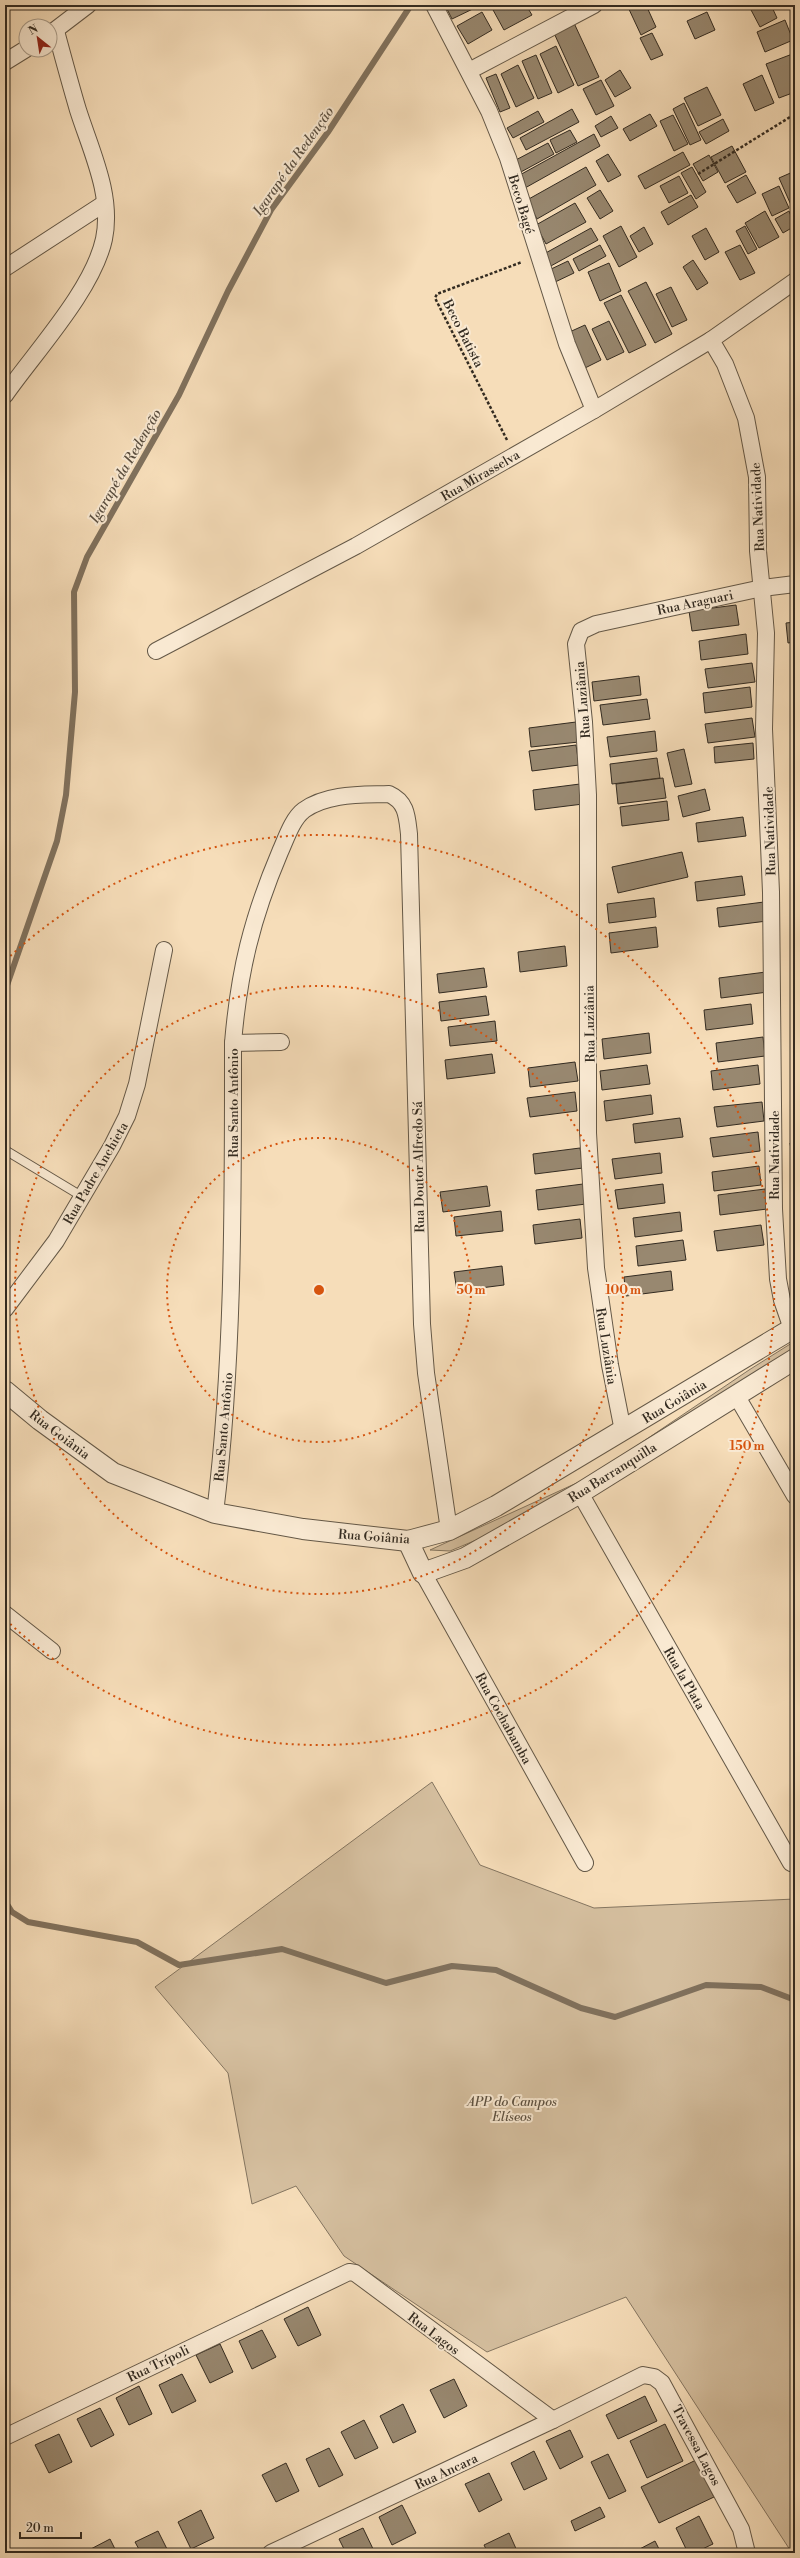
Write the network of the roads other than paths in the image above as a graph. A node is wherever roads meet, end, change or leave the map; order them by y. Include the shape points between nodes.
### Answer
1 (88, 5) edge
2 (434, 5) edge
3 (594, 5) edge
4 (58, 28) edge
5 (58, 47) edge
6 (18, 54) edge
7 (5, 62) edge
8 (469, 71) junction
9 (105, 204) junction
10 (5, 268) edge
11 (795, 282) edge
12 (711, 340) junction
13 (8, 386) edge
14 (594, 410) junction
15 (795, 584) edge
16 (762, 588) junction
17 (596, 624) joint
18 (156, 651) dead end
19 (402, 803) joint
20 (164, 950) dead end
21 (281, 1042) dead end
22 (233, 1043) junction
23 (5, 1150) edge
24 (83, 1197) junction
25 (5, 1309) edge
26 (794, 1328) edge
27 (795, 1360) edge
28 (5, 1391) edge
29 (736, 1395) junction
30 (623, 1431) junction
31 (580, 1493) junction
32 (795, 1496) edge
33 (215, 1514) junction
34 (449, 1530) junction
35 (408, 1541) junction
36 (423, 1574) junction
37 (5, 1614) edge
38 (52, 1651) dead end
39 (585, 1863) dead end
40 (791, 1863) dead end
41 (311, 2290) joint
42 (619, 2386) joint
43 (553, 2420) junction
44 (5, 2437) edge
45 (271, 2553) edge
46 (746, 2553) edge

1 - 4 street
2 - 8 street, Beco Bagé
3 - 8 street
5 - 9 street via 96,163
6 - 7 street
8 - 14 street, Beco Bagé via 508,158 567,344
9 - 10 street
9 - 13 street via 103,240 90,273 72,304
11 - 12 street, Rua Mirasselva
12 - 14 street, Rua Mirasselva
12 - 16 street, Rua Natividade via 736,392 753,448 757,477 758,551
14 - 18 street, Rua Mirasselva via 356,546
15 - 16 street, Rua Araguari
16 - 17 street, Rua Araguari
16 - 26 street, Rua Natividade via 766,633 764,729 771,892 774,1209 778,1279 782,1300
17 - 30 street, Rua Luziânia via 581,631 576,644 588,794 588,1133 596,1268 610,1365
19 - 22 street, Rua Santo Antônio via 389,794 342,796 316,804 297,818 260,898 237,992
19 - 34 street, Rua Doutor Alfredo Sá via 406,811 410,842 422,1324 426,1373
20 - 24 street, Rua Padre Anchieta via 137,1084 127,1116
21 - 22 street
22 - 33 street, Rua Santo Antônio via 228,1373 225,1430
23 - 24 lane
24 - 25 street, Rua Padre Anchieta via 56,1241
26 - 30 street, Rua Goiânia
27 - 29 street, Rua Barranquilla
28 - 33 street, Rua Goiânia via 113,1473
29 - 31 street, Rua Barranquilla
29 - 32 street
30 - 34 street, Rua Goiânia via 496,1506
31 - 36 street, Rua Barranquilla via 465,1558
31 - 40 street, Rua la Plata
33 - 35 street, Rua Goiânia via 303,1529
34 - 35 street, Rua Goiânia
35 - 36 street
36 - 39 street, Rua Cochabamba
37 - 38 street
41 - 43 street, Rua Lagos via 342,2274 355,2273
41 - 44 street, Rua Trípoli
42 - 43 street, Rua Ancara
42 - 46 street, Travessa Lagos via 643,2376 654,2377 662,2383 742,2529
43 - 45 street, Rua Ancara

